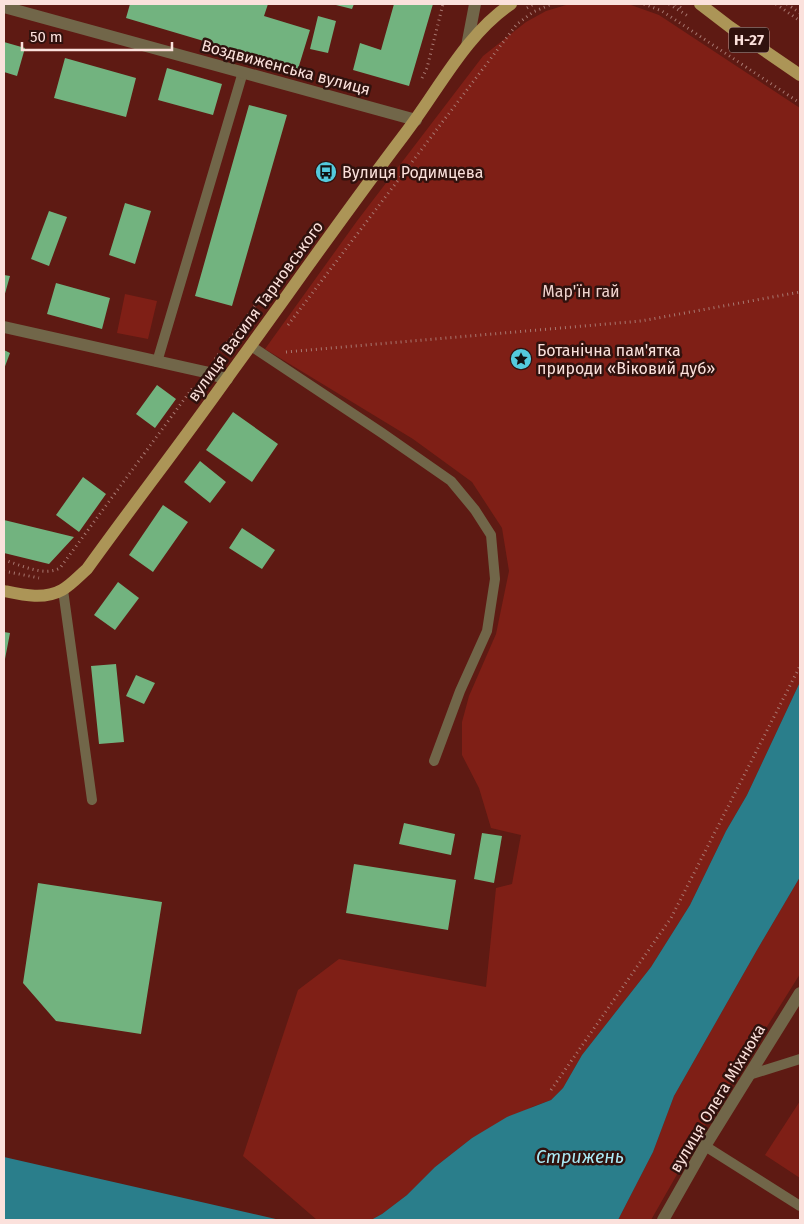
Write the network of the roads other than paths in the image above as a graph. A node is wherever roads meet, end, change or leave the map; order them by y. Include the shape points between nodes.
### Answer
1 (474, 4) edge
2 (511, 4) edge
3 (700, 4) edge
4 (4, 6) edge
5 (467, 46) junction
6 (243, 72) junction
7 (800, 75) edge
8 (416, 120) junction
9 (4, 327) edge
10 (251, 346) junction
11 (157, 362) junction
12 (227, 379) junction
13 (63, 590) junction
14 (4, 591) edge
15 (434, 761) dead end
16 (92, 800) dead end
17 (800, 993) edge
18 (800, 1059) edge
19 (749, 1075) junction
20 (705, 1146) junction
21 (800, 1206) edge
22 (663, 1220) edge

1 - 5 street, вулиця Василя Тарновського
2 - 5 main road, вулиця Василя Тарновського via 495,14
3 - 7 main road, Н-27
4 - 6 street, Воздвиженська вулиця
5 - 8 main road, вулиця Василя Тарновського
6 - 8 street, Воздвиженська вулиця
6 - 11 lane
8 - 10 main road, вулиця Василя Тарновського
9 - 11 street
10 - 12 main road, вулиця Василя Тарновського
10 - 15 lane via 451,481 491,535 495,579 487,631
11 - 12 street
12 - 13 main road, вулиця Василя Тарновського via 86,569
13 - 14 main road via 42,596
13 - 16 lane
17 - 19 street, вулиця Олега Міхнюка
18 - 19 lane
19 - 20 street, вулиця Олега Міхнюка
20 - 21 lane
20 - 22 street, вулиця Олега Міхнюка

